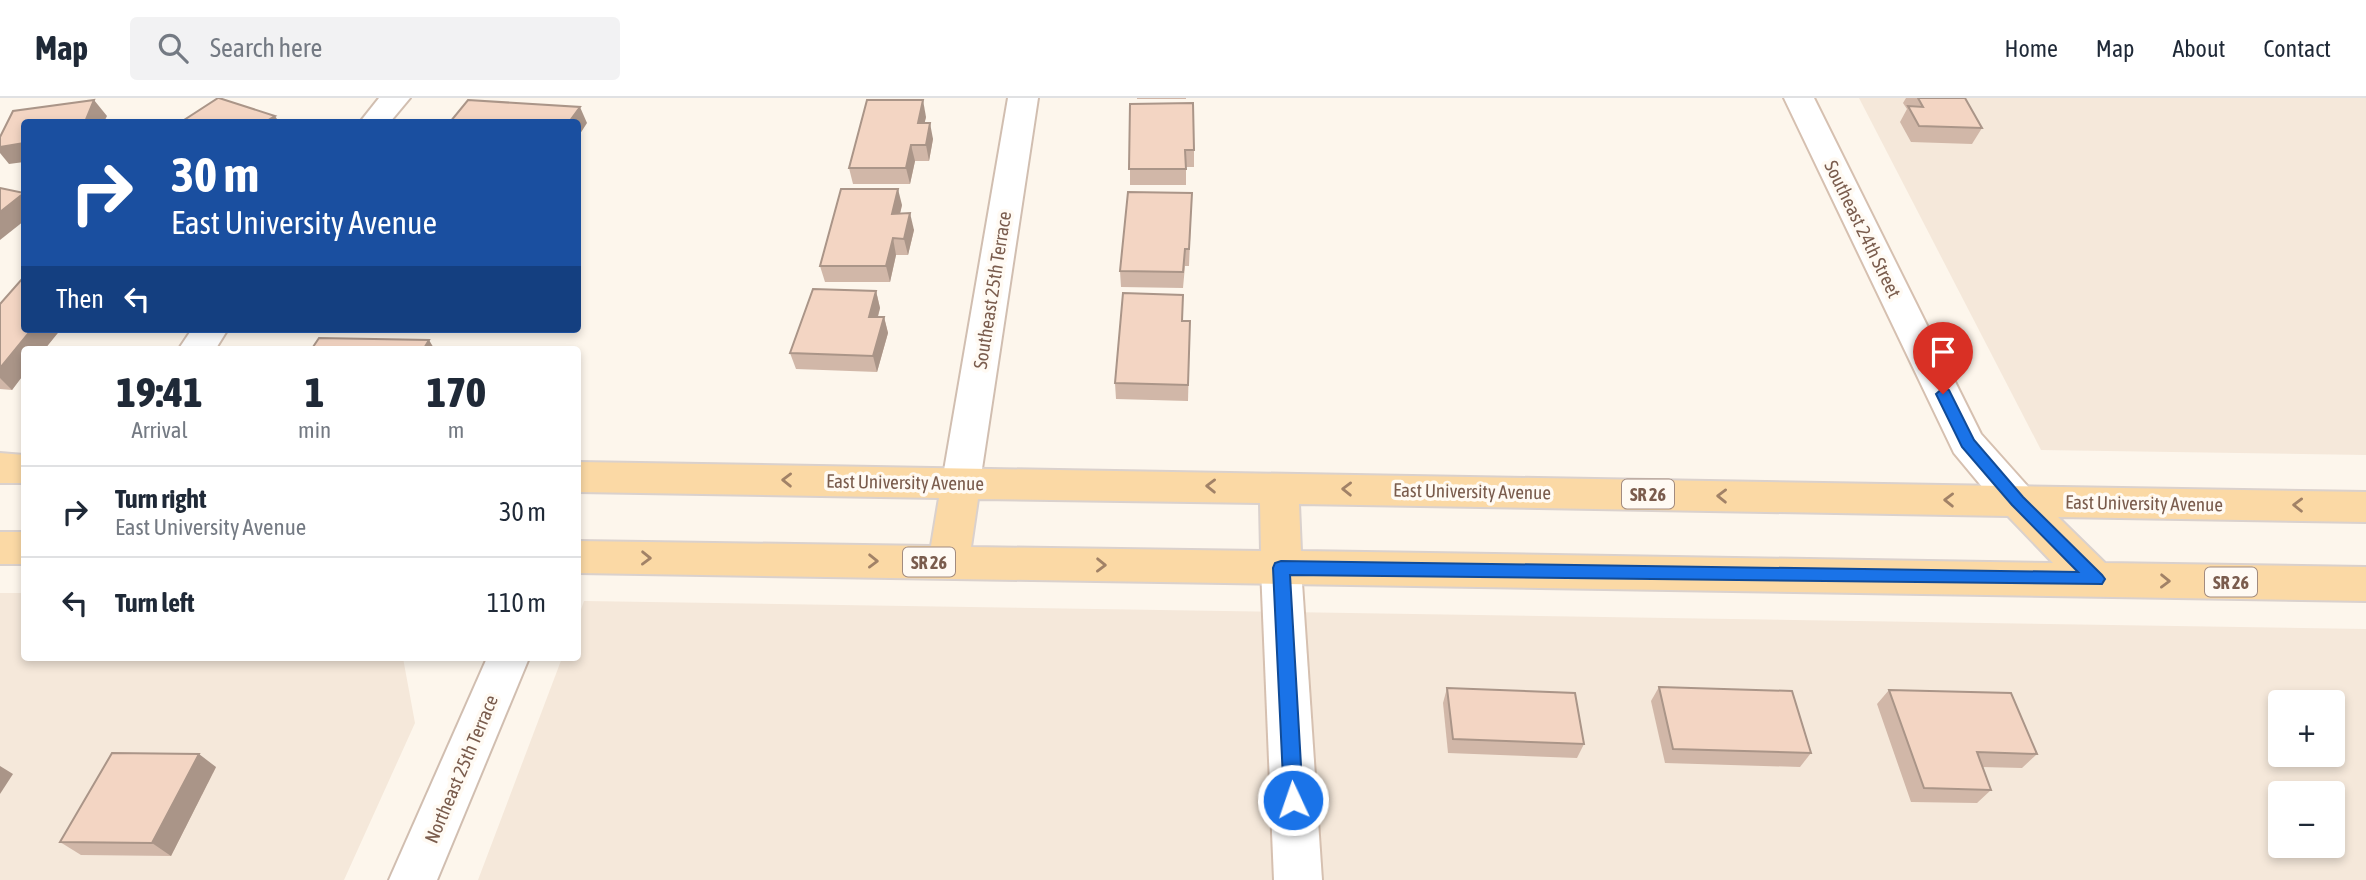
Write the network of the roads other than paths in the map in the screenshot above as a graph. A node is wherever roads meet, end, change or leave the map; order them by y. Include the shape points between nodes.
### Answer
1 (396, 98) edge
2 (1023, 98) edge
3 (1799, 98) edge
4 (378, 119) edge
5 (0, 468) edge
6 (21, 468) edge
7 (581, 477) edge
8 (961, 482) junction
9 (1279, 487) junction
10 (2017, 501) junction
11 (2366, 507) edge
12 (0, 548) edge
13 (21, 548) edge
14 (581, 557) edge
15 (948, 562) junction
16 (1281, 568) junction
17 (2096, 579) junction
18 (2366, 584) edge
19 (507, 661) edge
20 (413, 880) edge
21 (1298, 880) edge

1 - 4 street
2 - 8 street, Southeast 25th Terrace
3 - 10 street, Southeast 24th Street via 1968,443
5 - 6 main road
8 -> 7 main road, East University Avenue / SR 26
9 -> 8 main road, East University Avenue / SR 26
8 - 15 main road
10 -> 9 main road, East University Avenue / SR 26
9 - 16 main road
11 -> 10 main road, East University Avenue / SR 26
10 - 17 main road
12 - 13 main road
14 -> 15 main road, SR 26
15 -> 16 main road, SR 26
16 - 17 main road, SR 26
16 - 21 street
17 -> 18 main road, SR 26
19 - 20 street, Northeast 25th Terrace

